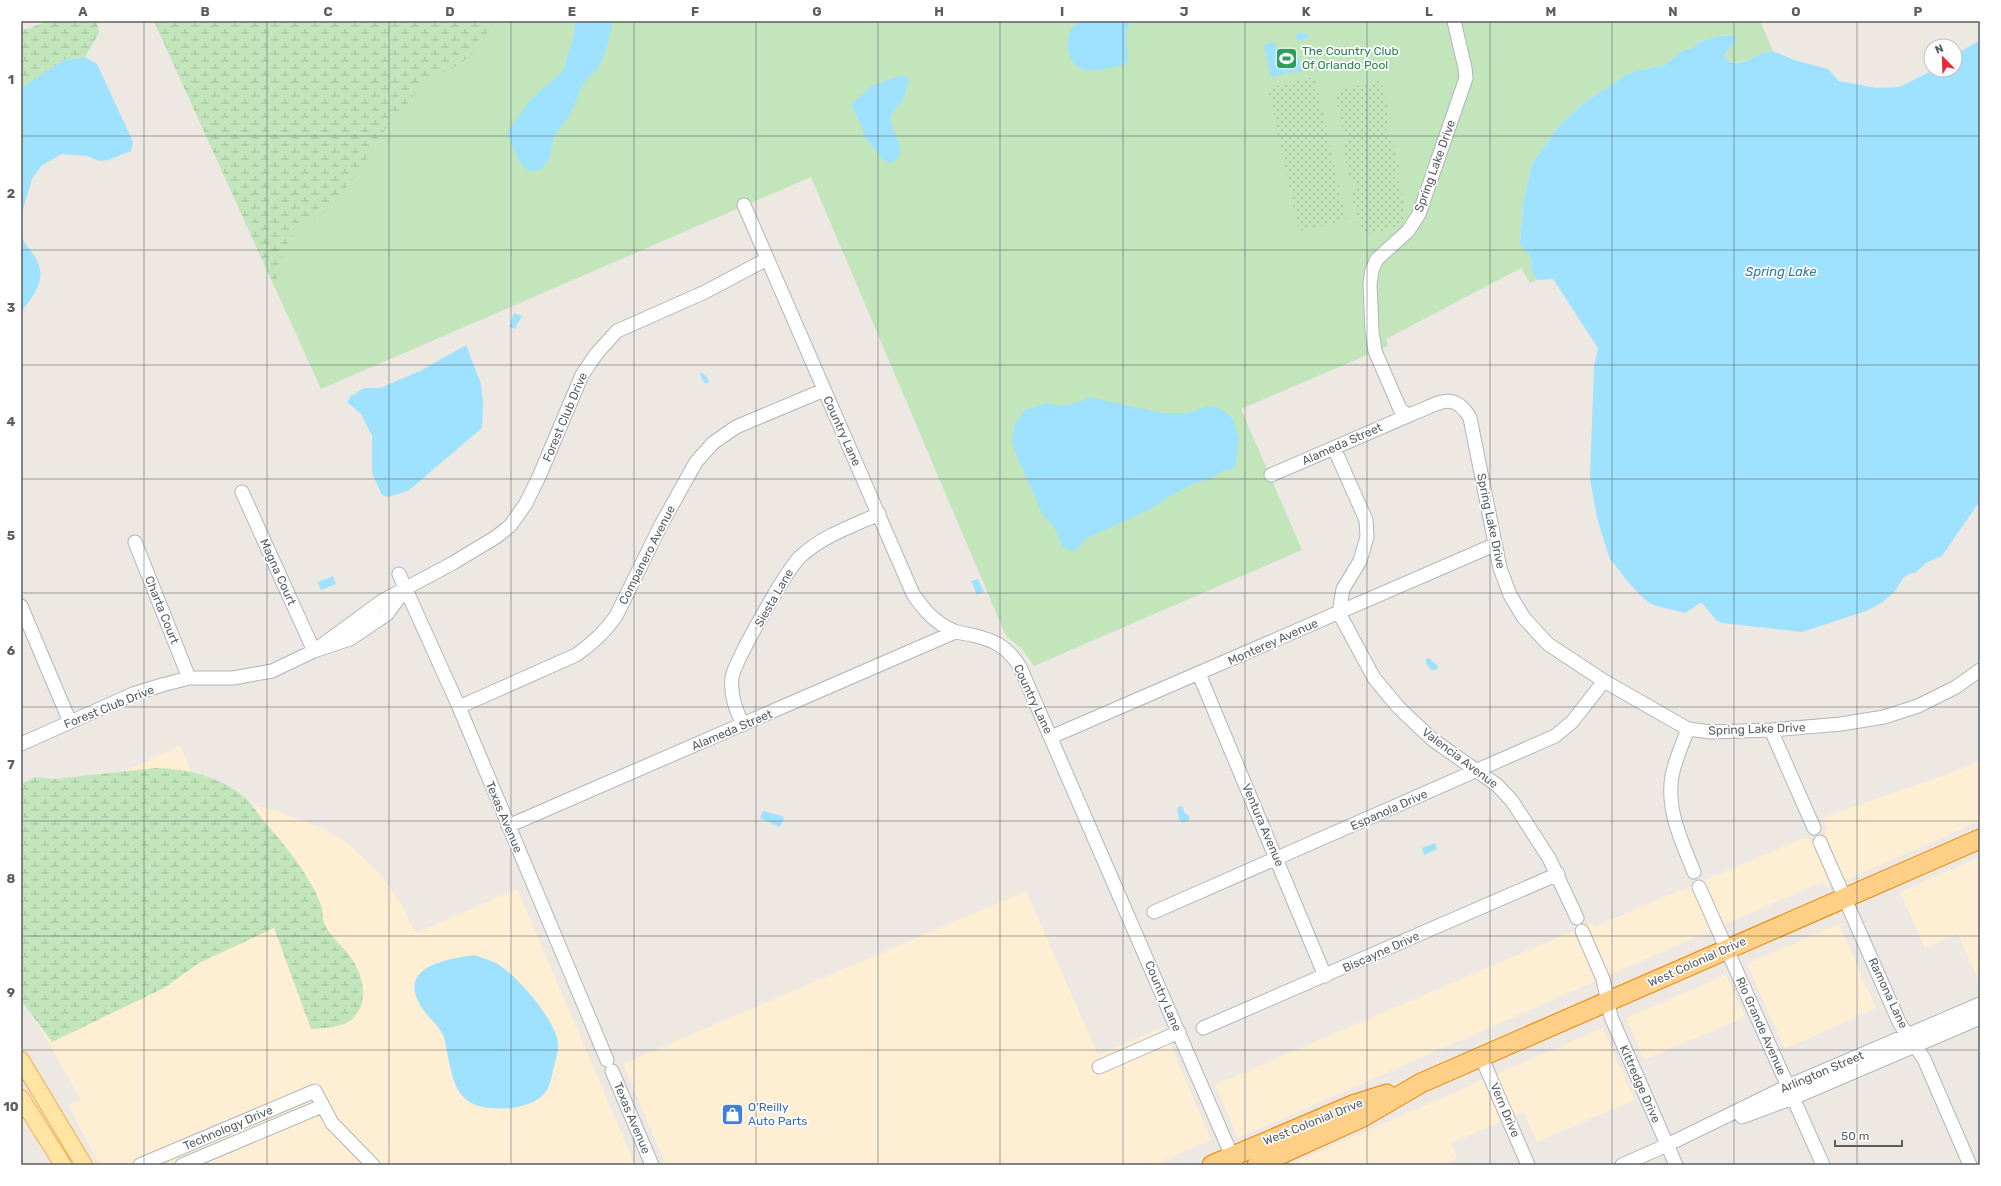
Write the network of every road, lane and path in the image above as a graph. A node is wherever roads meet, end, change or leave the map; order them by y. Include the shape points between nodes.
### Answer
1 (1454, 21) edge
2 (744, 205) dead end
3 (767, 259) junction
4 (824, 390) junction
5 (1412, 414) junction
6 (1334, 448) junction
7 (1271, 475) dead end
8 (242, 492) dead end
9 (879, 514) junction
10 (135, 542) dead end
11 (1494, 545) junction
12 (398, 574) dead end
13 (405, 589) junction
14 (21, 606) edge
15 (1340, 613) junction
16 (956, 632) junction
17 (314, 651) junction
18 (1980, 670) edge
19 (1199, 674) junction
20 (189, 678) junction
21 (1604, 681) junction
22 (458, 707) junction
23 (70, 722) junction
24 (743, 725) junction
25 (1688, 730) junction
26 (1771, 730) junction
27 (1051, 737) junction
28 (21, 744) edge
29 (1479, 770) junction
30 (508, 826) junction
31 (1814, 828) dead end
32 (1980, 839) edge
33 (1820, 842) dead end
34 (1278, 859) junction
35 (1694, 872) dead end
36 (1558, 874) junction
37 (1699, 887) dead end
38 (1845, 897) junction
39 (1154, 912) dead end
40 (1577, 918) dead end
41 (1582, 931) dead end
42 (1727, 948) junction
43 (1325, 976) junction
44 (1608, 1002) junction
45 (1980, 1004) edge
46 (1980, 1018) edge
47 (1203, 1028) dead end
48 (1179, 1032) junction
49 (1912, 1041) junction
50 (1481, 1056) junction
51 (21, 1060) edge
52 (1098, 1067) dead end
53 (1416, 1085) junction
54 (1791, 1092) junction
55 (21, 1098) edge
56 (322, 1106) junction
57 (21, 1115) edge
58 (1667, 1145) junction
59 (1234, 1161) edge
60 (52, 1165) edge
61 (63, 1165) edge
62 (84, 1165) edge
63 (140, 1165) edge
64 (182, 1165) edge
65 (373, 1165) edge
66 (652, 1165) edge
67 (1212, 1165) edge
68 (1257, 1165) edge
69 (1528, 1165) edge
70 (1622, 1165) edge
71 (1676, 1165) edge
72 (1823, 1165) edge
73 (1970, 1165) edge

1 - 5 street, Spring Lake Drive via 1466,68 1466,78 1419,214 1408,231 1377,259 1370,284 1375,351 1400,409
2 - 3 street, Country Lane
3 - 4 street, Country Lane
3 - 13 street, Forest Club Drive via 705,292 617,331 582,375 538,480 510,526 453,563
4 - 9 street, Country Lane
4 - 22 street, Companero Avenue via 736,427 713,443 692,469 616,616 591,644 576,655
5 - 6 street, Alameda Street
5 - 11 street, Spring Lake Drive via 1435,403 1446,401 1453,401 1465,409 1470,418
6 - 7 street, Alameda Street
6 - 15 street via 1366,520 1367,537 1360,561 1344,589
8 - 17 street, Magna Court
9 - 16 street, Country Lane via 913,594 924,610 939,624
9 - 24 street, Siesta Lane via 823,539 800,556 784,576 732,677 733,702
10 - 20 street, Charta Court
11 - 15 street, Monterey Avenue
11 - 21 street, Spring Lake Drive via 1510,595 1524,618 1548,644
12 - 13 street, Texas Avenue
13 - 17 street, Forest Club Drive via 382,601
13 - 22 street, Texas Avenue
14 - 23 street
15 - 19 street, Monterey Avenue
15 - 29 street, Valencia Avenue via 1374,678 1399,708 1433,740
16 - 24 street, Alameda Street
16 - 27 street, Country Lane via 988,638 1002,645 1012,655 1020,667
17 - 20 street, Forest Club Drive via 272,671 233,678
18 - 26 street, Spring Lake Drive via 1956,687 1918,706 1884,717 1842,724
19 - 27 street, Monterey Avenue
19 - 34 street, Ventura Avenue
20 - 23 street, Forest Club Drive via 133,694
21 - 25 street, Spring Lake Drive
21 - 29 street, Espanola Drive via 1572,722 1555,736
22 - 30 street, Texas Avenue
23 - 28 street, Forest Club Drive
24 - 30 street, Alameda Street
25 - 26 street, Spring Lake Drive
25 - 35 street via 1672,777 1672,802 1677,831
26 - 31 street
27 - 48 street, Country Lane
29 - 34 street, Espanola Drive
29 - 36 street, Valencia Avenue via 1512,801
30 - 66 street, Texas Avenue
32 - 38 highway, West Colonial Drive
33 - 38 street, Ramona Lane
34 - 39 street, Espanola Drive
34 - 43 street, Ventura Avenue
36 - 40 street, Valencia Avenue
36 - 43 street, Biscayne Drive
37 - 42 street, Rio Grande Avenue
38 - 42 highway, West Colonial Drive
38 - 49 street, Ramona Lane via 1900,1024
41 - 44 street via 1603,979
42 - 44 highway, West Colonial Drive
42 - 54 street, Rio Grande Avenue
43 - 47 street, Biscayne Drive
44 - 50 highway, West Colonial Drive
44 - 58 street, Kittredge Drive via 1611,1016
45 - 49 street, Arlington Street
46 - 49 street, Arlington Street
48 - 52 street
48 - 59 street, Country Lane
49 - 54 street, Arlington Street
49 - 73 street, Ramona Lane via 1924,1059
50 - 53 highway, West Colonial Drive
50 - 69 street, Vern Drive
51 - 62 main road
53 - 59 highway, West Colonial Drive via 1355,1104
53 - 68 highway, West Colonial Drive via 1363,1117
54 - 58 street, Arlington Street
54 - 72 street, Rio Grande Avenue
55 - 61 main road
56 - 63 street, Technology Drive via 315,1091
56 - 64 street, Technology Drive
56 - 65 street via 332,1123
57 - 60 main road
58 - 70 street, Arlington Street
58 - 71 street, Kittredge Drive
59 - 67 highway, West Colonial Drive

